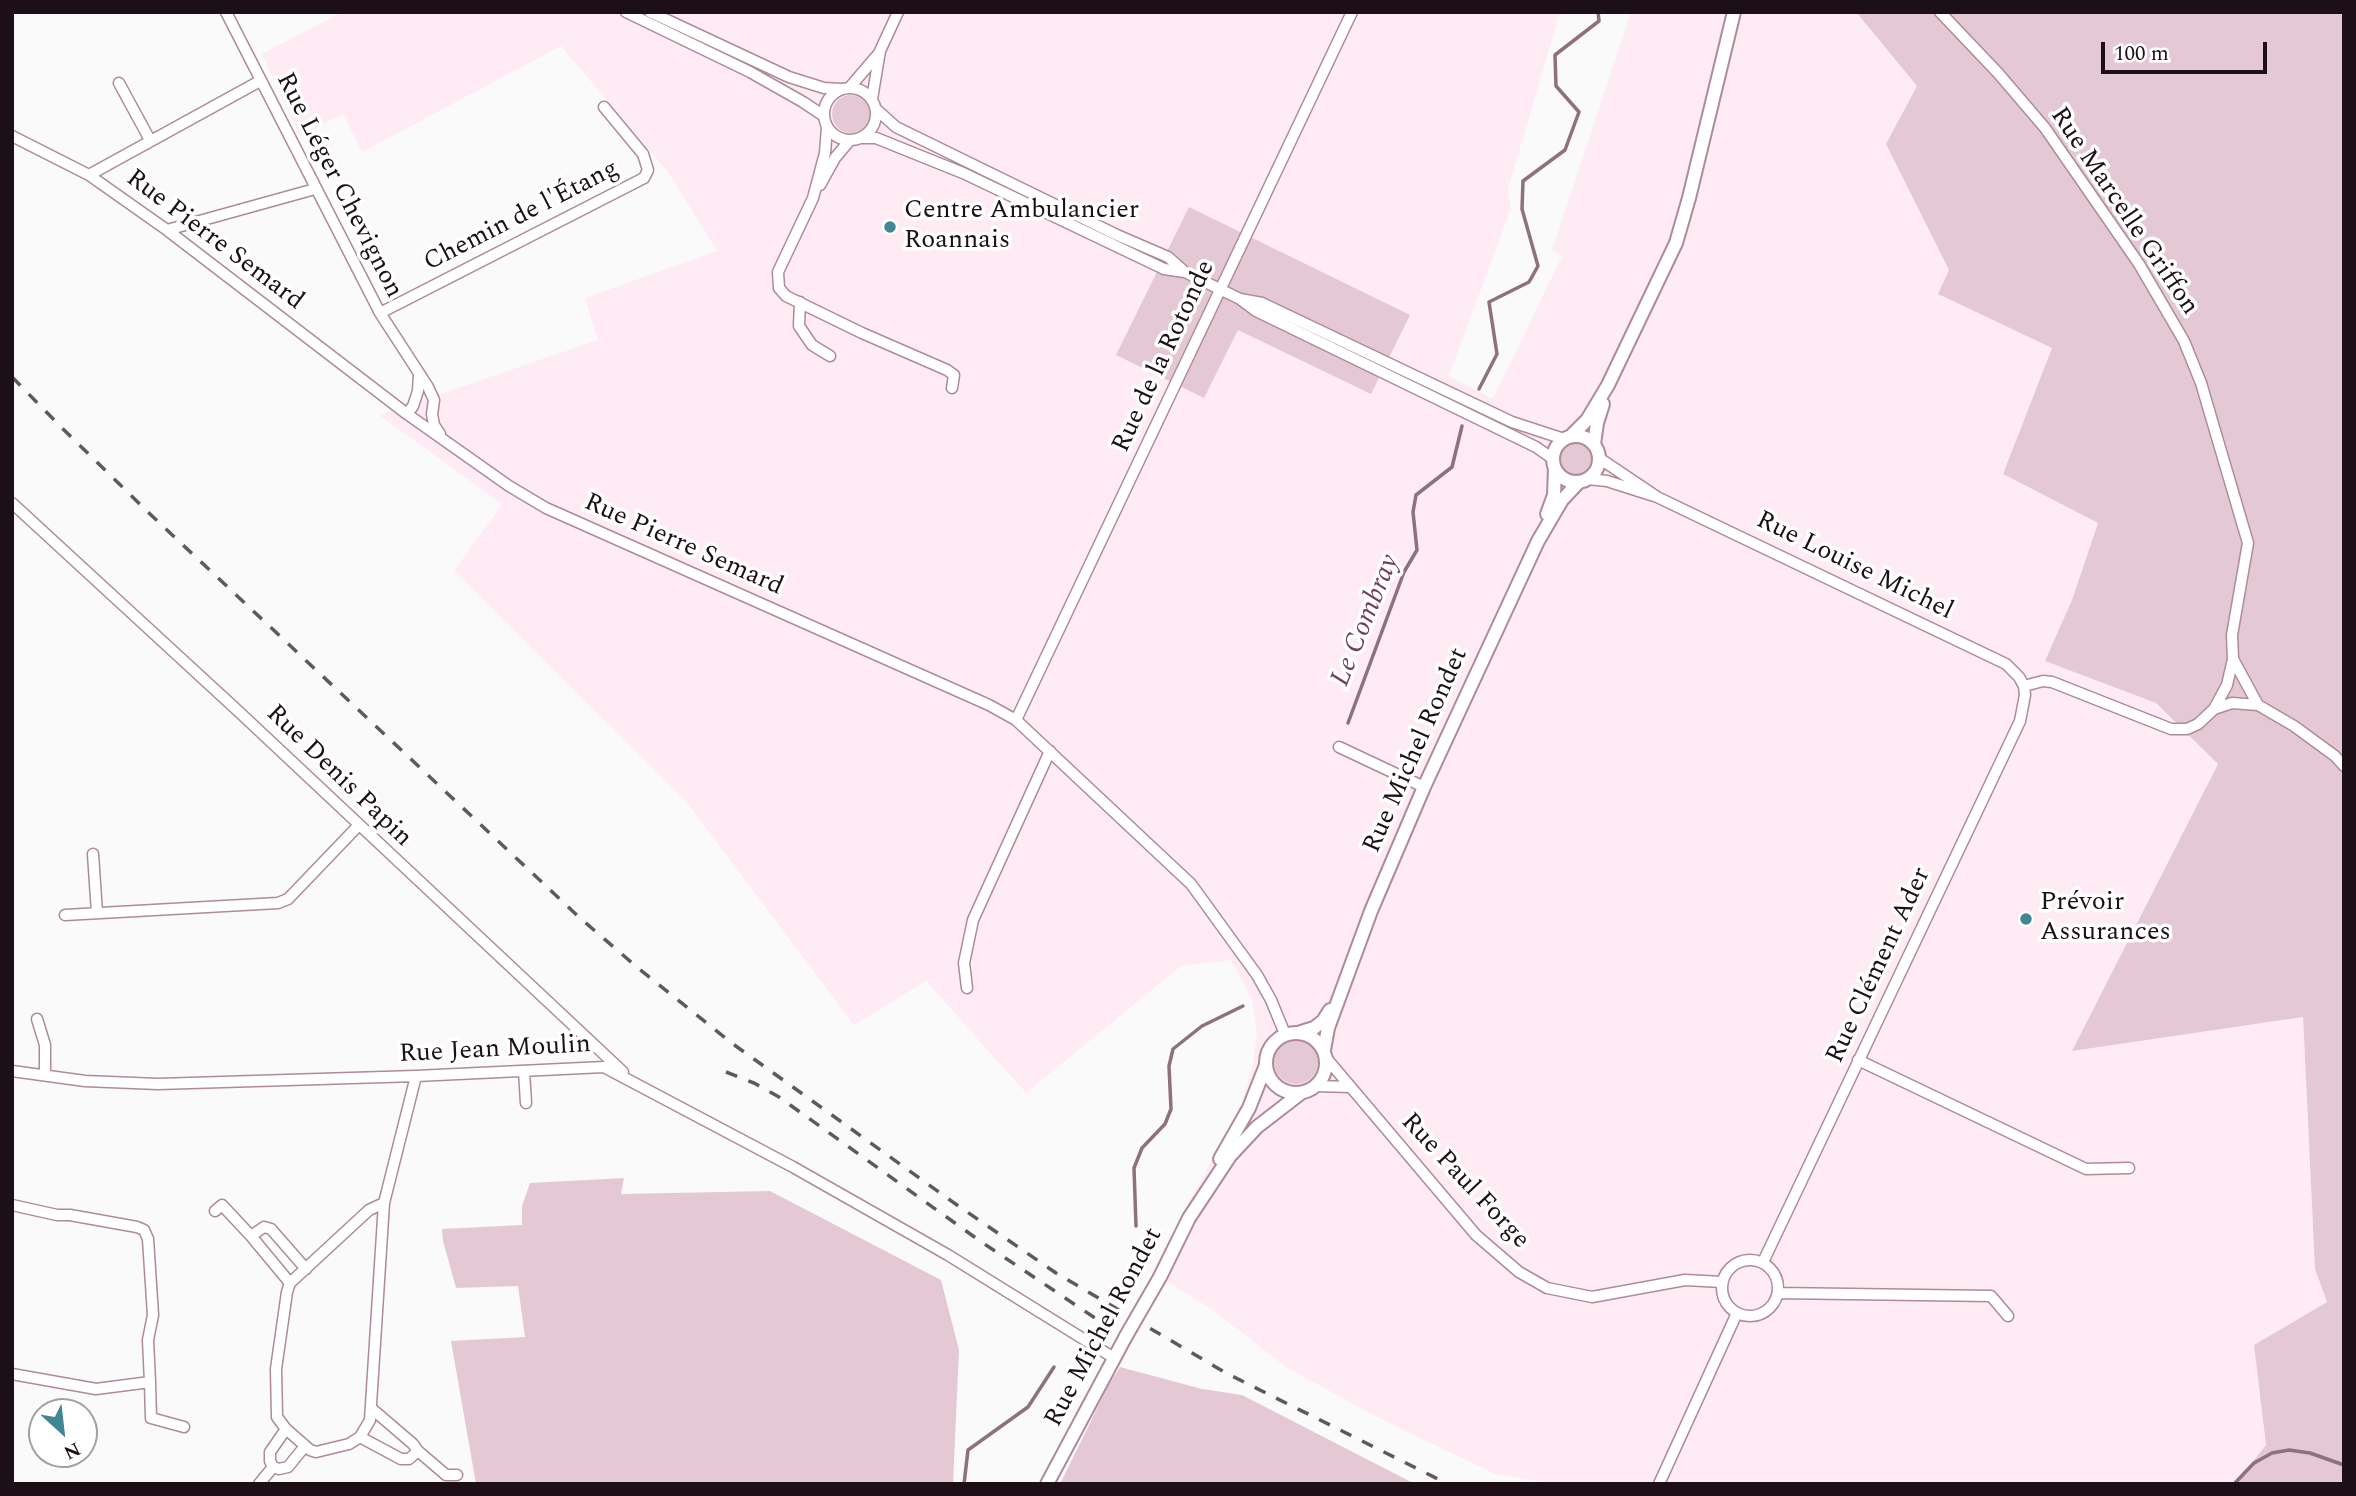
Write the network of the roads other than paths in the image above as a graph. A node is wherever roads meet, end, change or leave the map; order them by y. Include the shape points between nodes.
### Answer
1 (226, 12) edge
2 (626, 12) edge
3 (650, 12) edge
4 (898, 12) edge
5 (1352, 12) edge
6 (1734, 12) edge
7 (1940, 12) edge
8 (880, 51) junction
9 (260, 81) junction
10 (118, 83) dead end
11 (846, 88) junction
12 (872, 99) junction
13 (604, 107) dead end
14 (877, 110) junction
15 (825, 122) junction
16 (12, 136) edge
17 (862, 138) junction
18 (150, 140) junction
19 (850, 141) junction
20 (89, 175) junction
21 (315, 189) junction
22 (813, 198) junction
23 (167, 230) junction
24 (1185, 272) junction
25 (1220, 289) junction
26 (1240, 299) junction
27 (800, 302) junction
28 (380, 313) junction
29 (830, 356) dead end
30 (419, 375) junction
31 (1608, 385) junction
32 (953, 388) dead end
33 (433, 411) junction
34 (407, 414) junction
35 (442, 438) junction
36 (1567, 438) junction
37 (1594, 444) junction
38 (1599, 458) junction
39 (1554, 463) junction
40 (1583, 480) junction
41 (1657, 497) junction
42 (12, 503) edge
43 (1538, 541) junction
44 (2233, 659) junction
45 (2024, 686) junction
46 (2258, 705) junction
47 (2214, 709) junction
48 (1016, 720) junction
49 (1339, 747) dead end
50 (1049, 751) junction
51 (2344, 766) edge
52 (1424, 787) junction
53 (358, 826) junction
54 (93, 854) dead end
55 (97, 913) junction
56 (65, 915) dead end
57 (1345, 982) junction
58 (967, 988) dead end
59 (37, 1019) dead end
60 (1301, 1032) junction
61 (1285, 1034) junction
62 (1325, 1054) junction
63 (1858, 1060) junction
64 (1266, 1065) junction
65 (12, 1071) edge
66 (524, 1071) junction
67 (45, 1074) junction
68 (416, 1076) junction
69 (634, 1082) junction
70 (1316, 1086) junction
71 (1351, 1087) junction
72 (1301, 1093) junction
73 (526, 1103) dead end
74 (2129, 1168) dead end
75 (1205, 1194) junction
76 (384, 1203) junction
77 (12, 1205) edge
78 (215, 1211) dead end
79 (251, 1236) junction
80 (1763, 1262) junction
81 (306, 1269) junction
82 (1722, 1282) junction
83 (290, 1283) junction
84 (1778, 1293) junction
85 (1737, 1313) junction
86 (2008, 1316) dead end
87 (1114, 1358) junction
88 (12, 1374) edge
89 (150, 1382) junction
90 (371, 1408) junction
91 (184, 1427) dead end
92 (286, 1429) junction
93 (360, 1437) junction
94 (305, 1446) junction
95 (418, 1451) junction
96 (274, 1467) junction
97 (457, 1475) dead end
98 (259, 1484) edge
99 (1047, 1484) edge
100 (1659, 1484) edge

1 - 9 street, Rue Léger Chevignon
2 - 15 street via 750,72 803,102
3 - 11 street via 789,77 824,88
4 - 8 street
5 - 25 street, Rue de la Rotonde
6 - 31 street via 1676,243
7 - 44 street, Rue Marcelle Griffon via 2045,128 2139,264 2184,341 2202,383 2248,543 2232,635
8 - 11 street
8 - 12 street
9 - 18 street
9 - 21 street, Rue Léger Chevignon
10 - 18 street
11 - 12 street via 859,89
11 - 15 street via 828,100
12 - 14 street
13 - 28 street, Chemin de l'Étang via 643,154 648,170 644,178
14 - 17 street via 874,126
14 - 24 street via 896,127 1168,257
15 - 19 street via 837,137
15 - 22 street via 825,153
16 - 20 street, Rue Pierre Semard
17 - 19 street
17 - 24 street via 876,138 951,168 1164,269
18 - 20 street
19 - 22 street
20 - 23 street, Rue Pierre Semard
21 - 23 street
21 - 28 street, Rue Léger Chevignon
22 - 27 street via 778,272 779,288
23 - 34 street, Rue Pierre Semard
24 - 25 street
25 - 26 street
25 - 48 street, Rue de la Rotonde
26 - 36 street via 1262,303 1512,422
26 - 39 street via 1256,311 1536,447
27 - 29 street via 799,326 812,345
27 - 32 street via 947,370 954,375
28 - 30 street, Rue Léger Chevignon
30 - 33 street, Rue Léger Chevignon via 434,400
30 - 34 street via 418,391
31 - 36 street via 1587,420
31 - 37 street
33 - 34 street
33 - 35 street, Rue Léger Chevignon
34 - 35 street, Rue Pierre Semard
35 - 48 street, Rue Pierre Semard via 546,509
36 - 37 street via 1583,437
36 - 39 street via 1554,452
37 - 38 street
38 - 40 street via 1596,470
38 - 41 street, Rue Louise Michel
39 - 40 street via 1564,478
39 - 43 street, Rue Michel Rondet via 1554,495
40 - 41 street, Rue Louise Michel via 1607,481
40 - 43 street, Rue Michel Rondet via 1562,500
41 - 45 street, Rue Louise Michel via 2006,664
42 - 53 street, Rue Denis Papin
43 - 52 street, Rue Michel Rondet
44 - 46 street
44 - 47 street, Rue Marcelle Griffon via 2224,696
45 - 47 street, Rue Marcelle Griffon via 2052,682 2171,729 2198,724
45 - 63 street, Rue Clément Ader via 2020,721
46 - 47 street
46 - 51 street via 2294,726
48 - 50 street, Rue Pierre Semard
49 - 52 street
50 - 58 street via 973,920 964,963
50 - 61 street, Rue Pierre Semard via 1192,884 1257,975
52 - 57 street, Rue Michel Rondet
53 - 55 street via 288,899 278,903
53 - 69 street, Rue Denis Papin
54 - 55 street
55 - 56 street
57 - 60 street, Rue Michel Rondet via 1323,1021
57 - 62 street, Rue Michel Rondet via 1328,1028
59 - 67 street via 45,1045
60 - 61 street
60 - 62 street via 1315,1038
61 - 64 street via 1270,1048
62 - 70 street via 1326,1069
62 - 71 street, Rue Paul Forge
63 - 74 street via 2086,1169
63 - 80 street, Rue Clément Ader
64 - 72 street via 1279,1088
64 - 75 street, Rue Michel Rondet
65 - 67 street, Rue Jean Moulin
66 - 68 street, Rue Jean Moulin
66 - 69 street, Rue Jean Moulin via 604,1067
66 - 73 street
67 - 68 street, Rue Jean Moulin via 158,1084
68 - 76 street
69 - 87 street, Rue Jean Moulin via 948,1255
70 - 71 street
70 - 72 street
71 - 82 street, Rue Paul Forge via 1476,1235 1519,1272 1547,1288 1592,1297 1685,1280
72 - 75 street, Rue Michel Rondet via 1242,1142
75 - 87 street, Rue Michel Rondet, bridge
76 - 81 street via 369,1210
76 - 90 street
77 - 89 street via 144,1230 153,1315 148,1340
78 - 79 street via 222,1205
79 - 81 street via 264,1227 271,1229
79 - 83 street
80 - 82 street via 1737,1262
80 - 84 street via 1774,1272
81 - 83 street
82 - 85 street via 1726,1303
83 - 92 street via 276,1369 277,1417
84 - 85 street via 1762,1314
84 - 86 street via 1991,1296
85 - 100 street
87 - 99 street, Rue Michel Rondet
88 - 89 street via 96,1389
89 - 91 street via 151,1418
90 - 93 street
90 - 95 street
92 - 94 street
92 - 96 street via 270,1452
93 - 94 street via 316,1452
93 - 95 street via 401,1459
94 - 96 street via 288,1467
95 - 97 street via 446,1475
96 - 98 street

